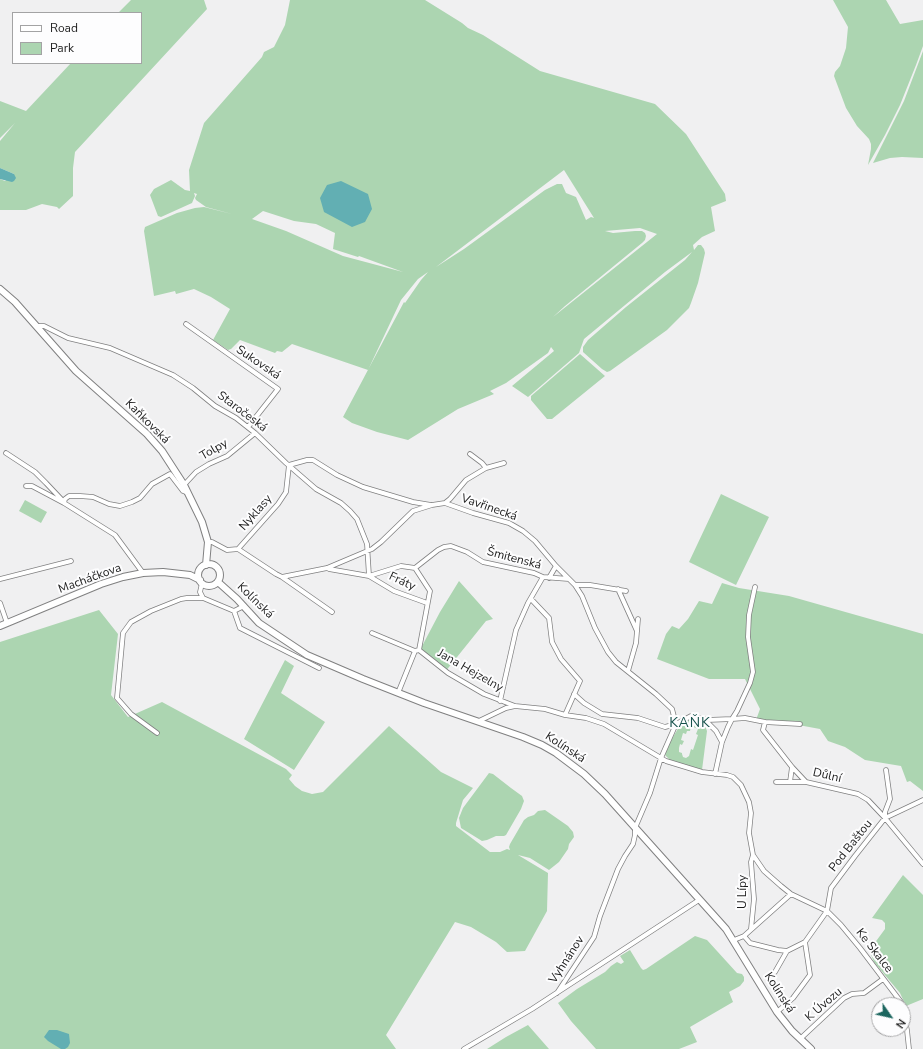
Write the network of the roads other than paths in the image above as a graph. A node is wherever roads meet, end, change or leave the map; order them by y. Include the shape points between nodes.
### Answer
1 (0, 289) edge
2 (186, 324) dead end
3 (36, 325) junction
4 (248, 427) junction
5 (255, 433) junction
6 (6, 454) dead end
7 (470, 454) dead end
8 (504, 463) dead end
9 (289, 465) junction
10 (486, 468) junction
11 (184, 485) junction
12 (26, 486) dead end
13 (189, 493) junction
14 (413, 502) junction
15 (64, 503) junction
16 (445, 503) junction
17 (432, 505) junction
18 (413, 511) junction
19 (208, 542) junction
20 (238, 549) junction
21 (368, 552) junction
22 (71, 561) dead end
23 (209, 565) junction
24 (556, 566) junction
25 (327, 568) junction
26 (416, 568) junction
27 (200, 572) junction
28 (143, 573) junction
29 (190, 575) junction
30 (370, 576) junction
31 (282, 577) junction
32 (542, 577) junction
33 (549, 578) junction
34 (0, 579) edge
35 (570, 580) junction
36 (201, 582) junction
37 (218, 582) junction
38 (575, 585) junction
39 (755, 587) dead end
40 (618, 589) junction
41 (626, 591) dead end
42 (203, 598) junction
43 (531, 599) junction
44 (0, 603) edge
45 (427, 603) junction
46 (244, 606) junction
47 (234, 611) junction
48 (332, 612) dead end
49 (638, 620) dead end
50 (3, 625) edge
51 (637, 631) junction
52 (372, 633) dead end
53 (417, 650) junction
54 (320, 668) dead end
55 (628, 671) junction
56 (398, 693) junction
57 (574, 694) junction
58 (500, 701) junction
59 (515, 706) junction
60 (565, 715) junction
61 (608, 715) junction
62 (703, 719) junction
63 (732, 719) junction
64 (479, 722) junction
65 (765, 722) junction
66 (604, 724) junction
67 (676, 724) junction
68 (800, 724) dead end
69 (157, 733) dead end
70 (722, 742) junction
71 (661, 758) junction
72 (792, 767) junction
73 (886, 770) dead end
74 (715, 774) junction
75 (776, 782) dead end
76 (790, 782) junction
77 (806, 782) junction
78 (923, 800) edge
79 (885, 818) junction
80 (635, 828) junction
81 (753, 855) junction
82 (923, 864) edge
83 (791, 894) junction
84 (699, 900) junction
85 (827, 911) junction
86 (751, 929) junction
87 (744, 936) junction
88 (734, 940) junction
89 (805, 942) junction
90 (786, 951) junction
91 (775, 972) dead end
92 (883, 979) junction
93 (557, 993) junction
94 (895, 997) edge
95 (777, 1012) junction
96 (907, 1037) edge
97 (800, 1038) junction
98 (464, 1049) edge
99 (811, 1049) edge
100 (908, 1049) edge

1 - 3 street, Kaňkovská
2 - 4 street, Sukovská via 278,389
3 - 4 street, Staročeská via 44,326 68,338 110,348 173,375
3 - 11 street, Kaňkovská via 76,371 147,434 162,451
4 - 5 street, Staročeská
5 - 9 street, Staročeská
5 - 11 street, Tolpy via 226,456 196,472
6 - 15 street via 35,472
7 - 10 street
8 - 10 street
9 - 14 street via 313,460 337,475 364,487
9 - 20 street, Nyklasy via 286,492
9 - 21 street, Staročeská via 316,489 350,511 364,533
10 - 16 street via 466,480
11 - 13 street, Kaňkovská
12 - 15 street via 32,486
13 - 15 street via 183,491 170,474 152,484 140,498 120,506 93,497 80,496 69,496
13 - 19 street, Kaňkovská
14 - 17 street
14 - 18 street
15 - 28 street via 115,535
16 - 17 street
16 - 24 street, Vavřinecká via 509,523 536,541
17 - 18 street
18 - 21 street via 382,542
19 - 20 street via 227,550
19 - 23 street, Kaňkovská
20 - 31 street
21 - 25 street
21 - 30 street, Staročeská
22 - 34 street
23 - 27 street
23 - 37 street via 216,567 220,572
24 - 33 street
24 - 35 street, Vavřinecká
25 - 30 street
25 - 31 street
26 - 30 street via 400,566
26 - 32 street, Šmitenská via 438,550 451,546 483,562
26 - 45 street, Fráty via 430,591
27 - 29 street
27 - 36 street
28 - 29 street, Macháčkova
28 - 50 street, Macháčkova via 102,584
29 - 36 street
30 - 45 street, Fráty via 394,592
31 - 48 street
32 - 33 street, Šmitenská
32 - 43 street
33 - 35 street, Šmitenská
35 - 38 street, Vavřinecká
36 - 37 street via 210,586
36 - 42 street via 200,592
37 - 46 street, Kolínská
38 - 40 street
38 - 55 street, Vavřinecká via 608,652
39 - 63 street via 749,615 748,637 753,672
40 - 41 street
40 - 51 street
42 - 47 street
42 - 69 street via 181,599 143,614 126,627 122,640 117,698 131,714
43 - 57 street via 549,618 552,642 561,659 580,681
43 - 58 street via 516,630
44 - 50 street
45 - 53 street, Fráty
46 - 47 street
46 - 56 street, Kolínská via 259,623 307,655
47 - 54 street via 240,628
49 - 51 street
51 - 55 street
52 - 53 street, Jana Hejzelny
53 - 56 street
53 - 58 street, Jana Hejzelny via 448,673
55 - 67 street, Vavřinecká via 672,709
56 - 64 street, Kolínská
57 - 60 street
57 - 61 street via 584,703
58 - 59 street, Jana Hejzelny
59 - 60 street via 546,709
59 - 64 street
60 - 66 street
61 - 66 street
61 - 67 street via 638,718 665,727
62 - 63 street
62 - 67 street via 691,716
62 - 70 street via 716,731
63 - 65 street via 745,718
63 - 70 street
64 - 80 street, Kolínská via 556,753 584,774
65 - 68 street
65 - 72 street, Důlní via 763,730
66 - 71 street
67 - 71 street
70 - 74 street
71 - 74 street via 682,767
71 - 80 street, Vyhnánov
72 - 76 street
72 - 77 street, Důlní
73 - 79 street, Pod Baštou via 890,799
74 - 81 street, U Lípy via 733,777 741,785 749,802 749,833
75 - 76 street
76 - 77 street
77 - 79 street, Důlní via 858,794 868,800
78 - 79 street
79 - 82 street, Důlní
79 - 85 street, Pod Baštou via 831,888
80 - 84 street, Kolínská
80 - 93 street, Vyhnánov via 633,844 618,869 594,937
81 - 83 street, Ke Skalce via 768,875
81 - 86 street, U Lípy via 751,862 754,899
83 - 85 street, Ke Skalce
83 - 86 street, U Lípy
84 - 88 street, Kolínská
84 - 93 street, Vyhnánov
85 - 89 street
85 - 92 street, Ke Skalce
86 - 87 street, U Lípy
87 - 88 street, U Lípy
87 - 90 street via 750,943
88 - 95 street, Kolínská
89 - 90 street
89 - 95 street via 810,975 793,998
90 - 91 street
92 - 94 street, Ke Skalce
92 - 97 street, K Úvozu via 864,993 844,998
93 - 98 street
95 - 97 street, Kolínská
96 - 100 street
97 - 99 street, Kolínská

